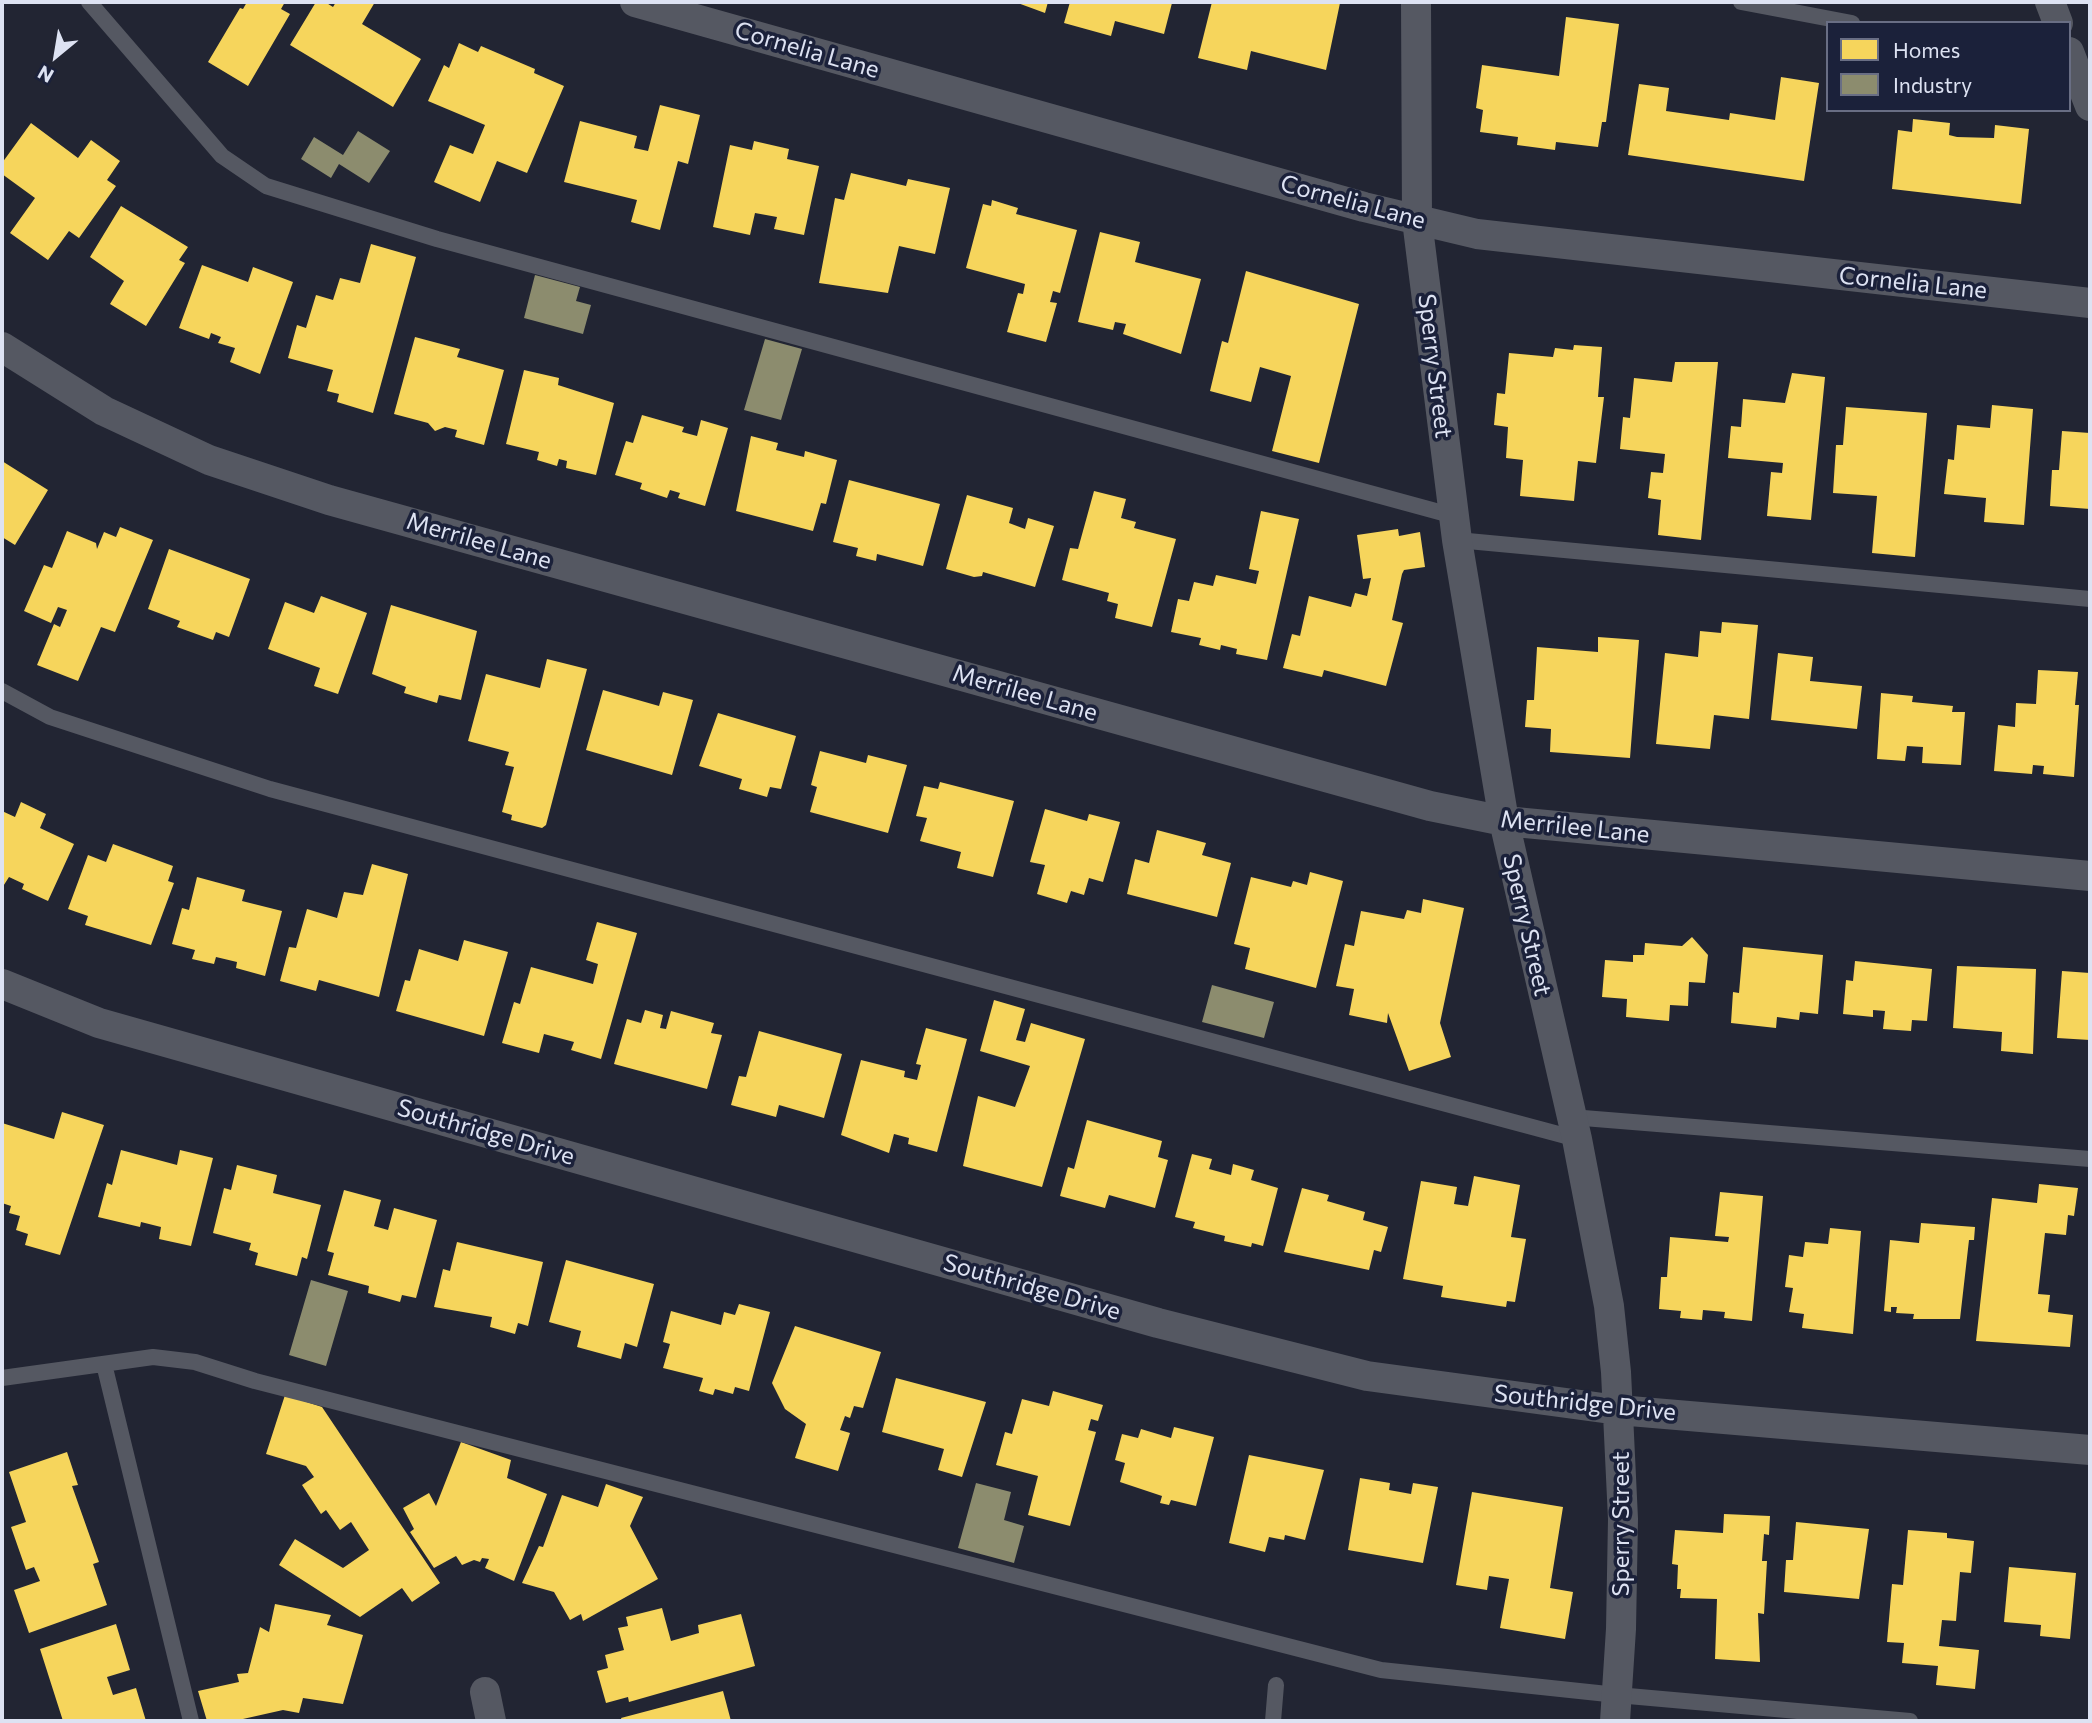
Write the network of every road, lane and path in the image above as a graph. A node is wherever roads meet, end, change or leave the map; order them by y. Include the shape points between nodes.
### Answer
1 (89, 2) edge
2 (635, 2) edge
3 (1416, 2) edge
4 (1741, 2) edge
5 (2050, 2) edge
6 (1841, 21) edge
7 (2057, 21) edge
8 (2071, 60) edge
9 (2090, 106) edge
10 (1417, 220) junction
11 (2090, 303) edge
12 (2, 347) edge
13 (1455, 528) junction
14 (2090, 599) edge
15 (2, 691) edge
16 (1504, 821) junction
17 (2090, 876) edge
18 (2, 984) edge
19 (1574, 1128) junction
20 (2090, 1159) edge
21 (104, 1364) junction
22 (2, 1378) edge
23 (1618, 1410) junction
24 (2090, 1450) edge
25 (1276, 1685) dead end
26 (485, 1692) dead end
27 (1616, 1708) edge
28 (191, 1721) edge
29 (491, 1721) edge
30 (1273, 1721) edge
31 (1910, 1721) edge

1 - 13 lane via 222,156 266,186 437,239
2 - 10 street, Cornelia Lane
3 - 10 street, Sperry Street
4 - 6 lane
5 - 7 street
8 - 9 street
10 - 11 street, Cornelia Lane via 1477,234
10 - 13 street, Sperry Street
12 - 16 street, Merrilee Lane via 104,411 174,444 330,500 1403,799
13 - 14 lane
13 - 16 street, Sperry Street
15 - 19 lane via 50,717 270,789
16 - 17 street, Merrilee Lane
16 - 19 street, Sperry Street
18 - 23 street, Southridge Drive via 99,1023 1158,1323 1367,1376
19 - 20 lane
19 - 23 street, Sperry Street via 1609,1306
21 - 22 lane
21 - 27 lane via 153,1357 195,1362 1381,1670
21 - 28 lane
23 - 24 street, Southridge Drive
23 - 27 street, Sperry Street via 1623,1519
25 - 30 lane
26 - 29 street
27 - 31 lane

